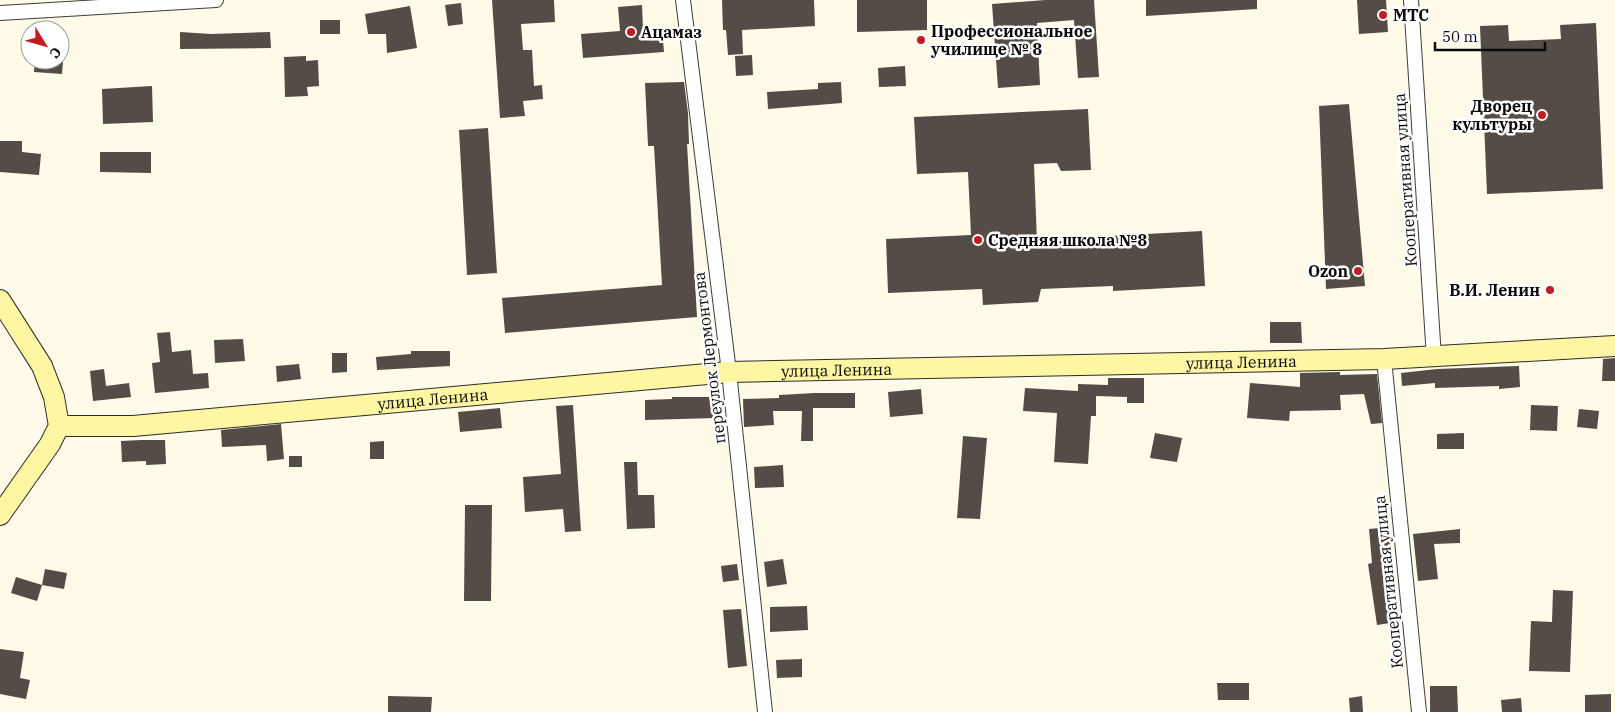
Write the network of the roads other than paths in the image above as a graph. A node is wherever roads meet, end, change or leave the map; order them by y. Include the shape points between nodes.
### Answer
1 (216, 0) edge
2 (683, 0) edge
3 (1412, 0) edge
4 (0, 12) edge
5 (0, 300) edge
6 (1615, 346) edge
7 (1434, 358) junction
8 (1384, 359) junction
9 (729, 372) junction
10 (59, 426) junction
11 (0, 515) edge
12 (765, 712) edge
13 (1419, 712) edge

1 - 4 street
2 - 9 street, переулок Лермонтова
3 - 7 street, Кооперативная улица
5 - 10 street via 42,366 54,396
6 - 7 street, улица Ленина
7 - 8 street, улица Ленина
8 - 9 street, улица Ленина
8 - 13 street, Кооперативная улица
9 - 10 street, улица Ленина via 134,426
9 - 12 street, переулок Лермонтова
10 - 11 street

